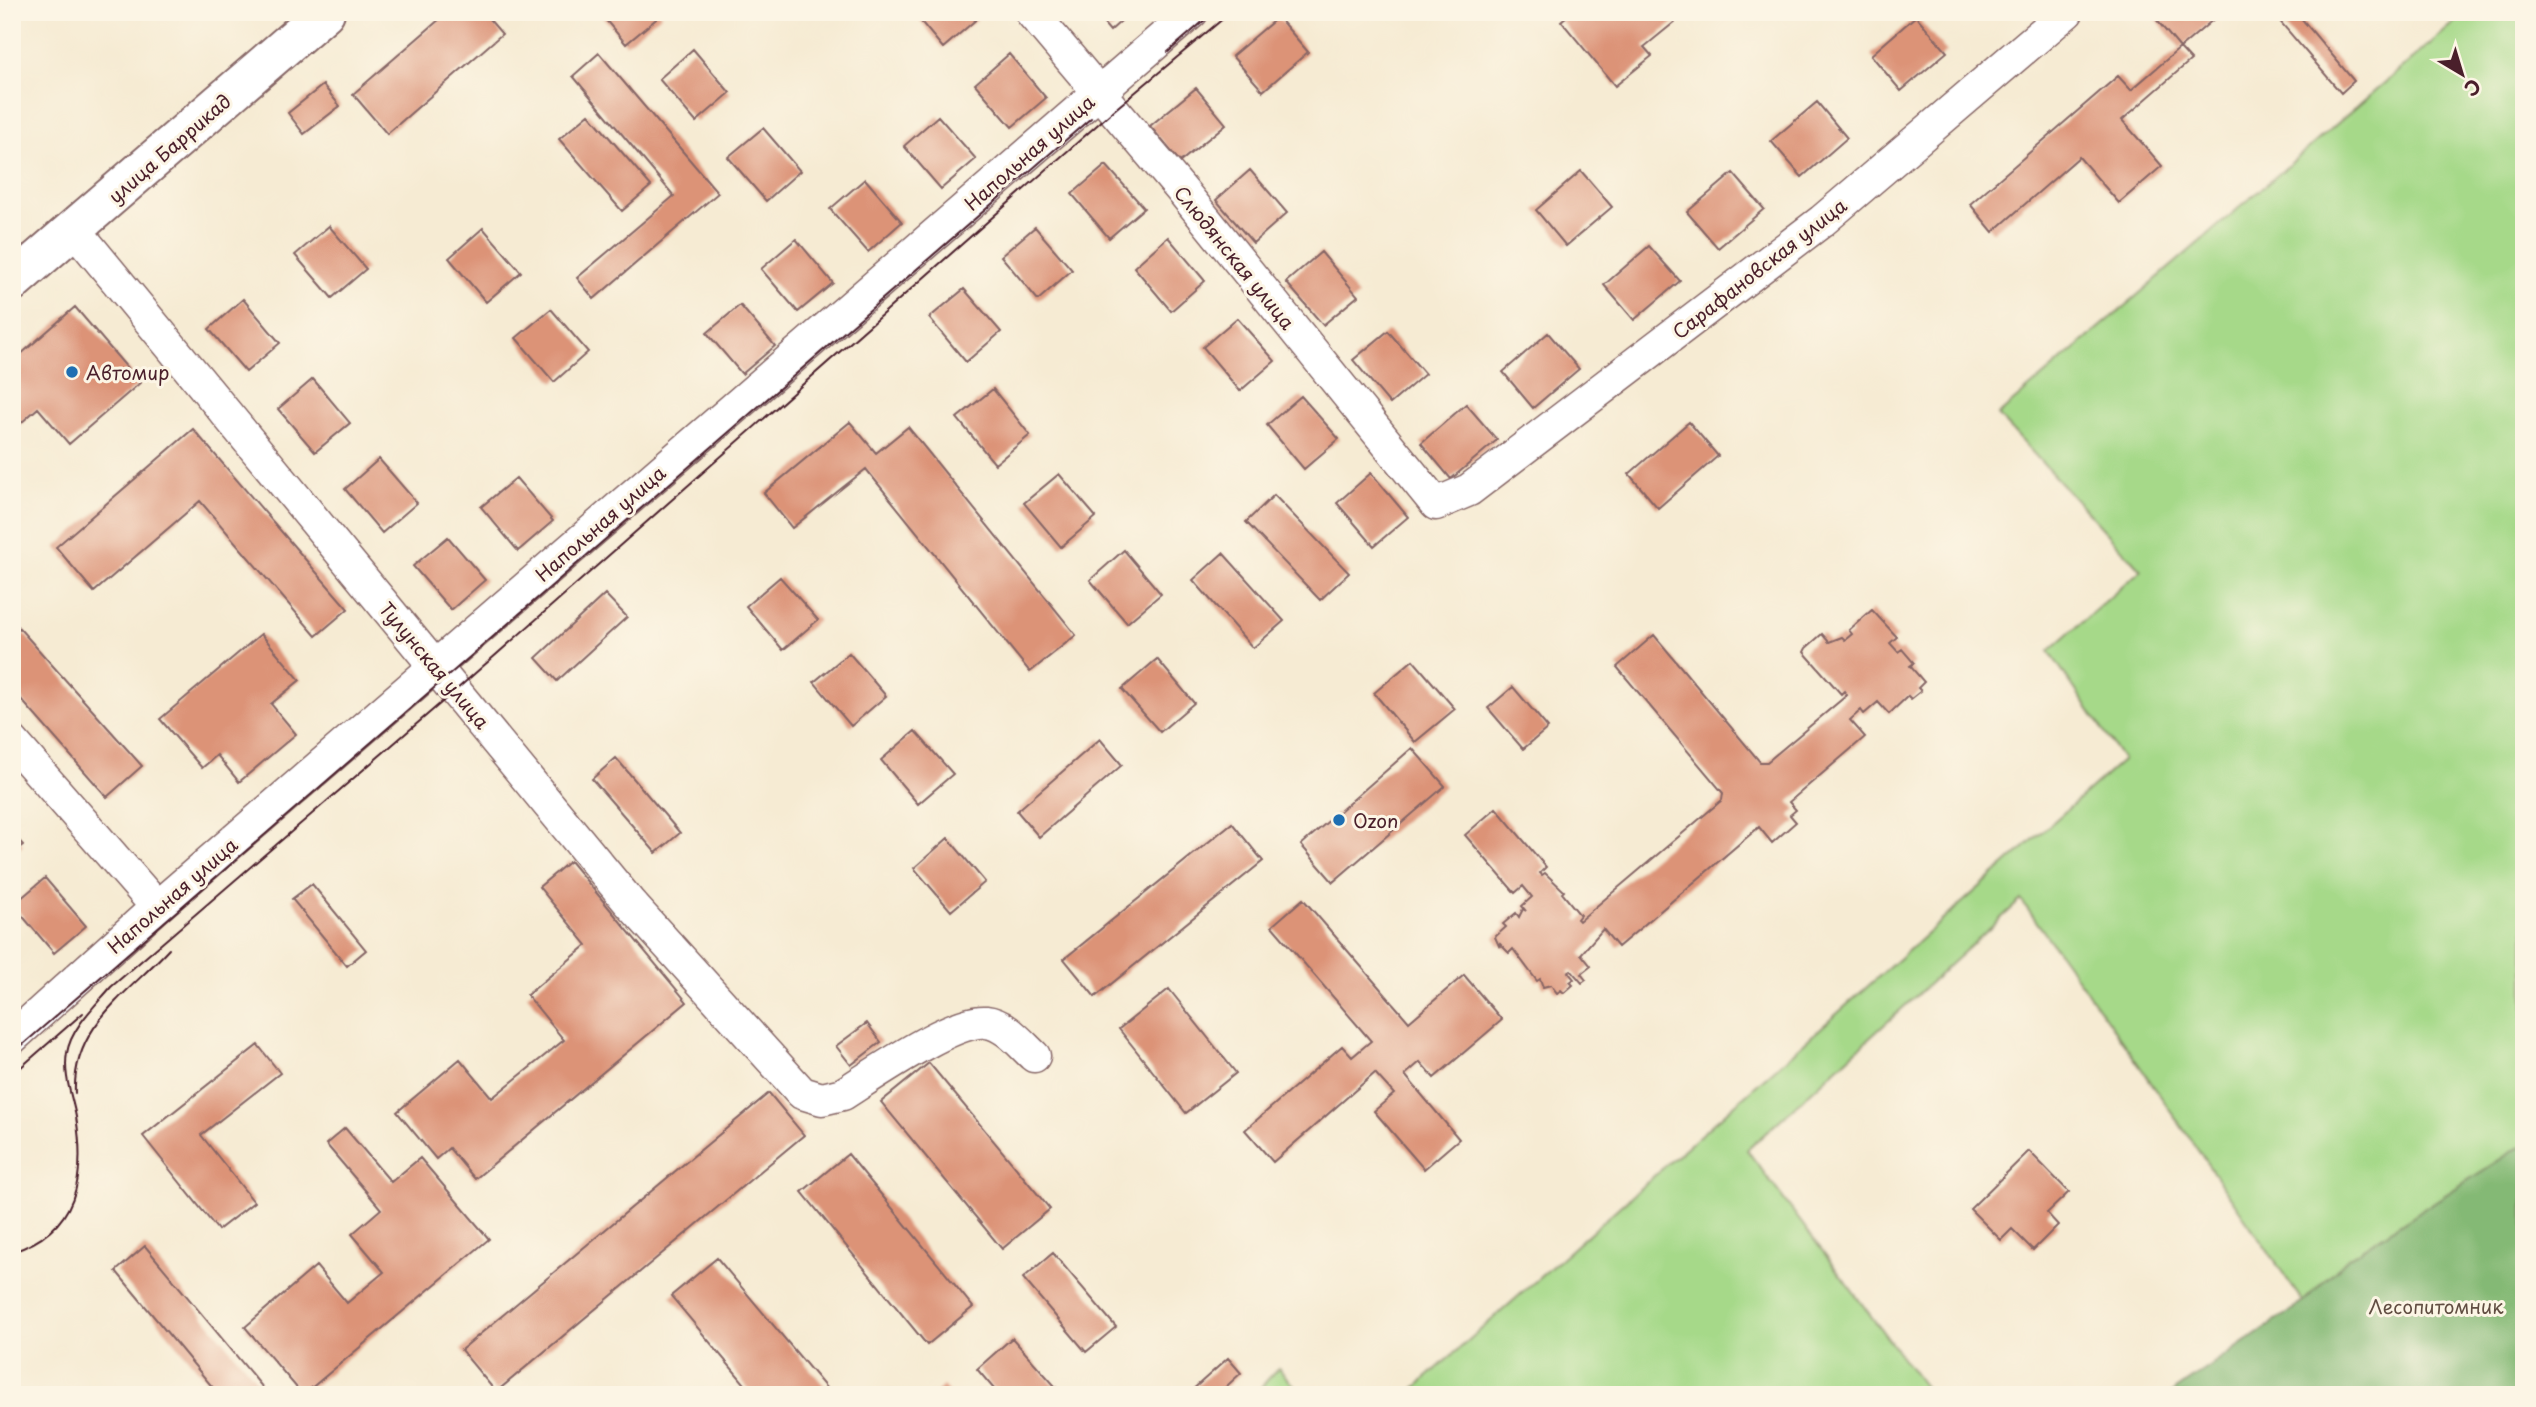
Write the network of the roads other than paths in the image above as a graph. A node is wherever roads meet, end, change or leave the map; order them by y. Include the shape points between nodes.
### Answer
1 (325, 12) edge
2 (1031, 12) edge
3 (1192, 12) edge
4 (2067, 12) edge
5 (1097, 93) junction
6 (75, 230) junction
7 (12, 282) edge
8 (1436, 504) joint
9 (436, 666) junction
10 (12, 741) edge
11 (157, 907) junction
12 (12, 1038) edge
13 (1034, 1056) dead end

1 - 6 main road, улица Баррикад
2 - 5 street, Слюдянская улица
3 - 5 street, Напольная улица
4 - 8 street, Сарафановская улица via 1822,221 1469,490
5 - 8 street, Слюдянская улица
5 - 9 street, Напольная улица
6 - 7 main road, улица Баррикад
6 - 9 street, Тулунская улица
9 - 11 street, Напольная улица
9 - 13 street, Тулунская улица via 629,902 802,1093 822,1099 843,1094 960,1025 986,1022 1006,1030
10 - 11 street
11 - 12 street, Напольная улица

